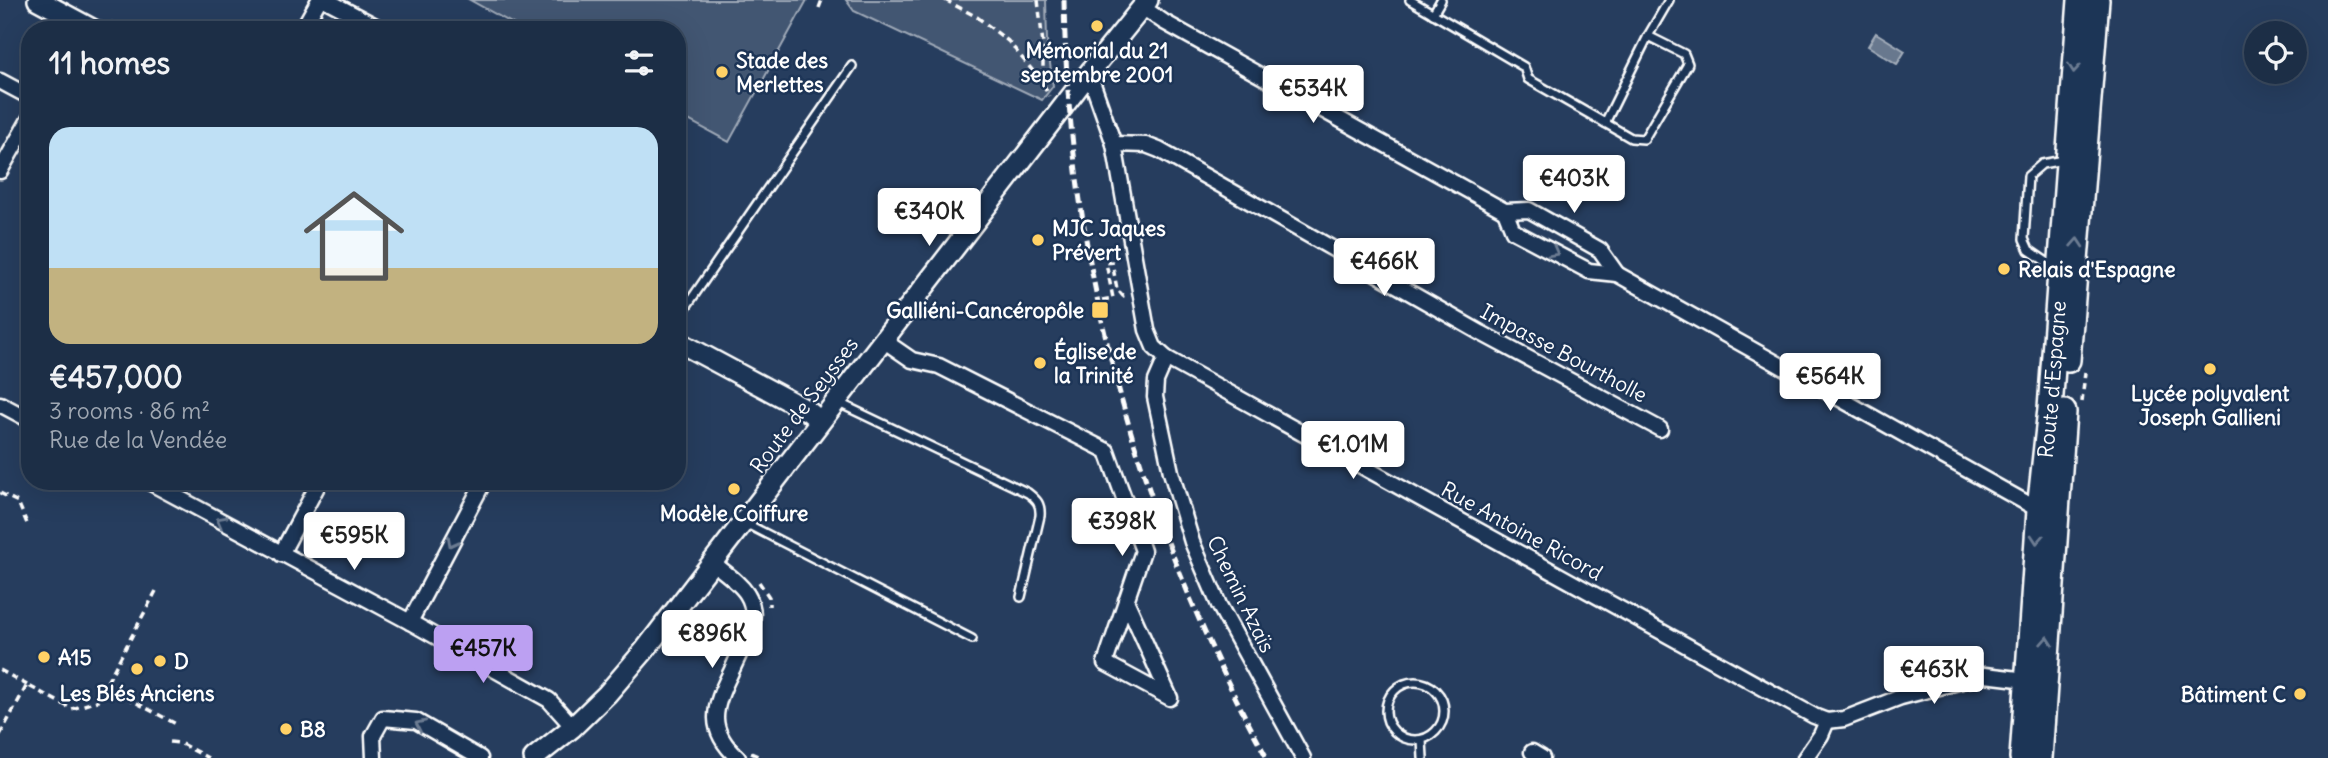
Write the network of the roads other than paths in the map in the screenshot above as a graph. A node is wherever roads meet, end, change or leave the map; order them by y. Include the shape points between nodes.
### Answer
1 (38, 0) edge
2 (320, 0) edge
3 (326, 0) edge
4 (1409, 0) edge
5 (1441, 0) edge
6 (1669, 0) edge
7 (2080, 0) edge
8 (2097, 0) edge
9 (1145, 4) edge
10 (1433, 13) junction
11 (74, 21) edge
12 (307, 21) edge
13 (366, 21) edge
14 (1648, 36) junction
15 (852, 66) dead end
16 (1089, 73) junction
17 (0, 81) edge
18 (21, 92) edge
19 (1605, 122) junction
20 (21, 134) edge
21 (1114, 144) junction
22 (2067, 159) junction
23 (0, 171) edge
24 (1505, 211) junction
25 (2058, 270) junction
26 (1616, 274) junction
27 (686, 307) edge
28 (883, 340) junction
29 (686, 346) edge
30 (1166, 358) junction
31 (835, 401) junction
32 (0, 404) edge
33 (21, 415) edge
34 (820, 421) junction
35 (1660, 429) dead end
36 (167, 490) edge
37 (315, 490) edge
38 (479, 490) edge
39 (2048, 510) junction
40 (743, 522) junction
41 (281, 554) junction
42 (712, 562) junction
43 (1021, 597) dead end
44 (1126, 600) junction
45 (410, 622) junction
46 (972, 639) dead end
47 (2036, 682) junction
48 (1827, 721) junction
49 (573, 727) junction
50 (1422, 740) junction
51 (374, 758) edge
52 (480, 758) edge
53 (534, 758) edge
54 (738, 758) edge
55 (1303, 758) edge
56 (1423, 758) edge
57 (1805, 758) edge
58 (2022, 758) edge
59 (2040, 758) edge

1 - 11 main road
2 - 12 street
3 - 13 street
4 - 10 lane
5 - 10 lane
6 - 14 lane
7 -> 22 main road, Route d'Espagne
39 -> 8 main road, Route d'Espagne
9 - 16 main road, Route de Seysses
9 - 24 street via 1164,22
10 - 19 lane via 1524,67 1528,79
14 - 19 lane
14 - 19 lane via 1684,54 1688,64 1644,139 1631,138
15 - 27 lane
16 - 21 street, Rue Antoine Ricord
16 - 28 main road, Route de Seysses
17 - 18 street
20 - 23 street
21 - 30 street, Rue Antoine Ricord via 1149,338
21 - 35 street, Impasse Bourtholle via 1159,150
22 - 25 main road, Route d'Espagne
22 - 25 lane via 2042,164 2028,176 2024,239 2029,250
24 - 26 street via 1529,210 1541,216 1600,250
24 -> 26 street via 1513,231 1589,271
25 - 39 main road, Route d'Espagne
26 - 39 street
28 - 31 main road, Route de Seysses
28 - 44 street via 912,360 939,366 1107,451 1143,551
29 - 34 main road
30 - 48 street, Rue Antoine Ricord
30 - 55 street, Chemin Azaïs via 1155,397 1192,542 1219,606
31 - 34 main road, Route de Seysses
31 - 43 lane via 1038,500 1040,516
32 - 33 street
34 - 40 main road, Route de Seysses
41 -> 36 street
37 - 41 street
38 -> 45 street
39 - 47 main road, Route d'Espagne
40 - 42 main road, Route de Seysses
40 - 46 lane
41 - 45 street
42 - 49 main road, Route de Seysses via 607,694
42 - 54 street via 742,586 754,619 715,714 720,737
44 - 44 street via 1105,663 1170,698 1153,661
45 - 49 street via 549,700
47 - 48 street via 1985,675
47 - 58 main road, Route d'Espagne
47 - 59 main road, Route d'Espagne
48 - 57 street
49 - 53 main road, Route de Seysses
50 - 50 lane via 1442,724 1445,711 1434,688 1409,682 1389,698 1386,711 1397,734
50 - 56 lane
52 -> 51 street via 415,721 398,718 383,718 376,727

